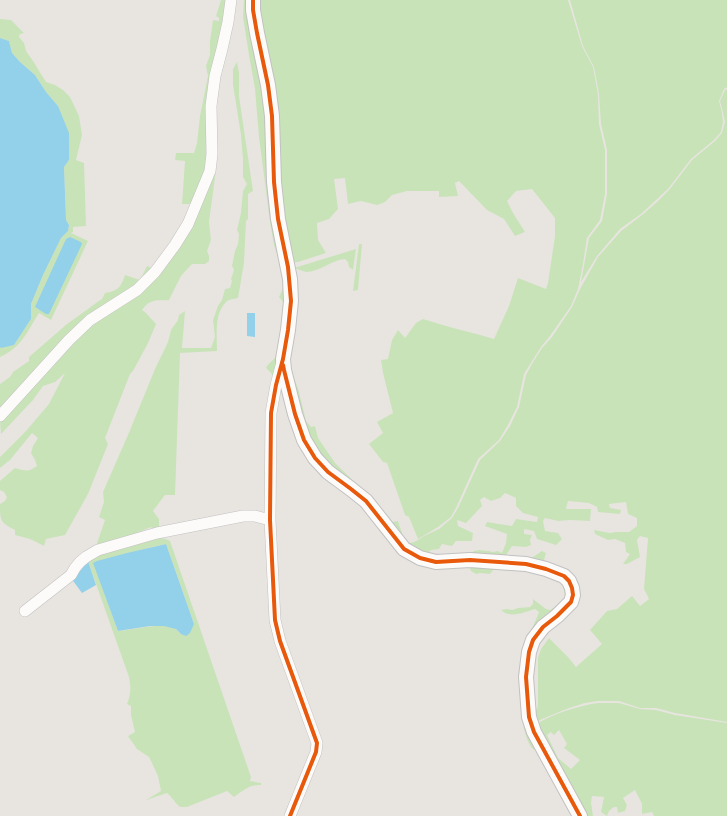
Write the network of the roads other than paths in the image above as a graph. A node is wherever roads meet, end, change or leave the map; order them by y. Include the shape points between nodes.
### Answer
1 (230, 0) edge
2 (253, 0) edge
3 (283, 359) junction
4 (0, 416) edge
5 (270, 520) junction
6 (25, 611) dead end
7 (290, 816) edge
8 (580, 816) edge

1 - 4 street via 211,106 210,171 188,224 175,245 142,286 90,320 68,340
2 - 3 street via 255,26 272,116 278,219 290,279 291,301
3 - 5 street via 271,413
3 - 8 street via 295,414 304,440 328,472 366,501 404,549 420,558 436,562 470,560 526,564 560,574 569,581 573,595 571,602 543,627 533,640 526,677 529,717 534,732
5 - 6 street via 243,516 157,533 98,550 86,557 71,575
5 - 7 street via 274,620 317,743 316,752

